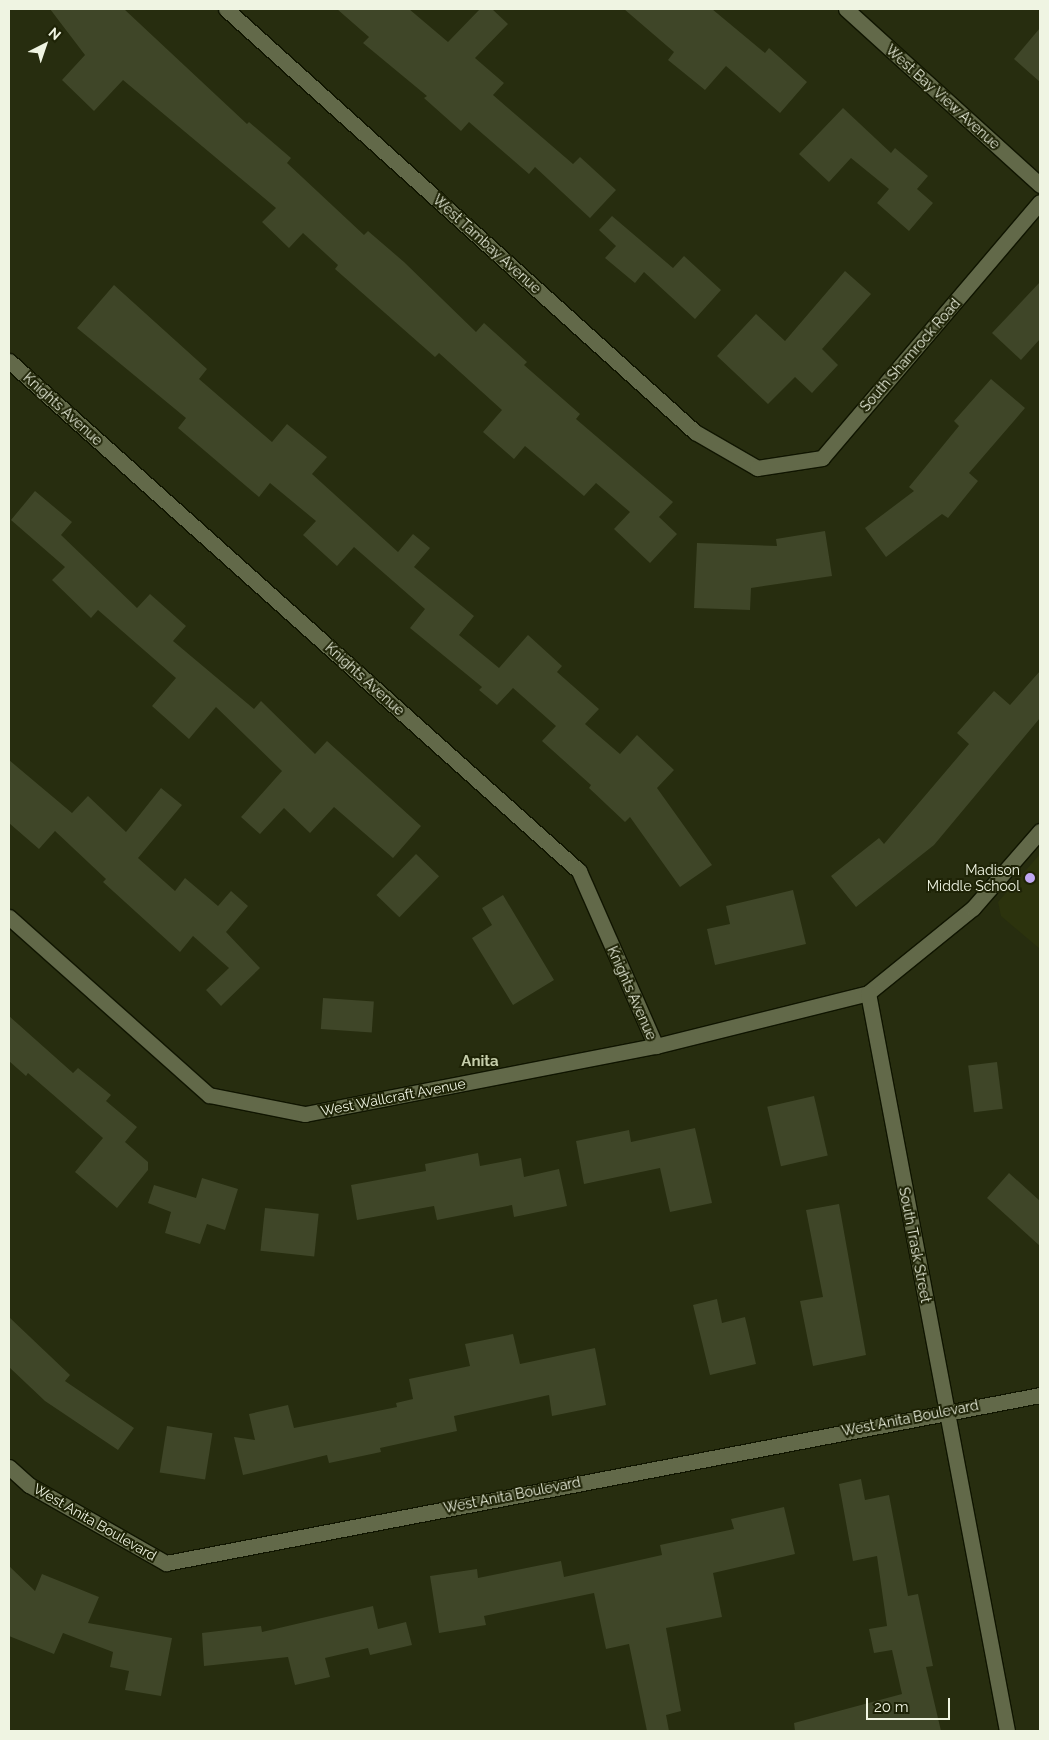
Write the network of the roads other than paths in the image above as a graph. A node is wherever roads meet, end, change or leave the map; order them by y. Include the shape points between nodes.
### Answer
1 (226, 9) edge
2 (846, 9) edge
3 (1040, 184) edge
4 (1040, 202) edge
5 (9, 361) edge
6 (757, 468) joint
7 (1040, 830) edge
8 (9, 917) edge
9 (868, 993) junction
10 (656, 1046) junction
11 (1040, 1394) edge
12 (946, 1410) junction
13 (9, 1467) edge
14 (1007, 1731) edge

1 - 6 street, West Tambay Avenue via 695,432
2 - 3 street, West Bay View Avenue
4 - 6 street, South Shamrock Road via 822,458
5 - 10 street, Knights Avenue via 579,871
7 - 9 street via 974,908
8 - 10 street, West Wallcraft Avenue via 210,1095 306,1114
9 - 10 street, West Wallcraft Avenue
9 - 12 street, South Trask Street
11 - 12 street, West Anita Boulevard
12 - 13 street, West Anita Boulevard via 166,1563 29,1485
12 - 14 street, South Trask Street

